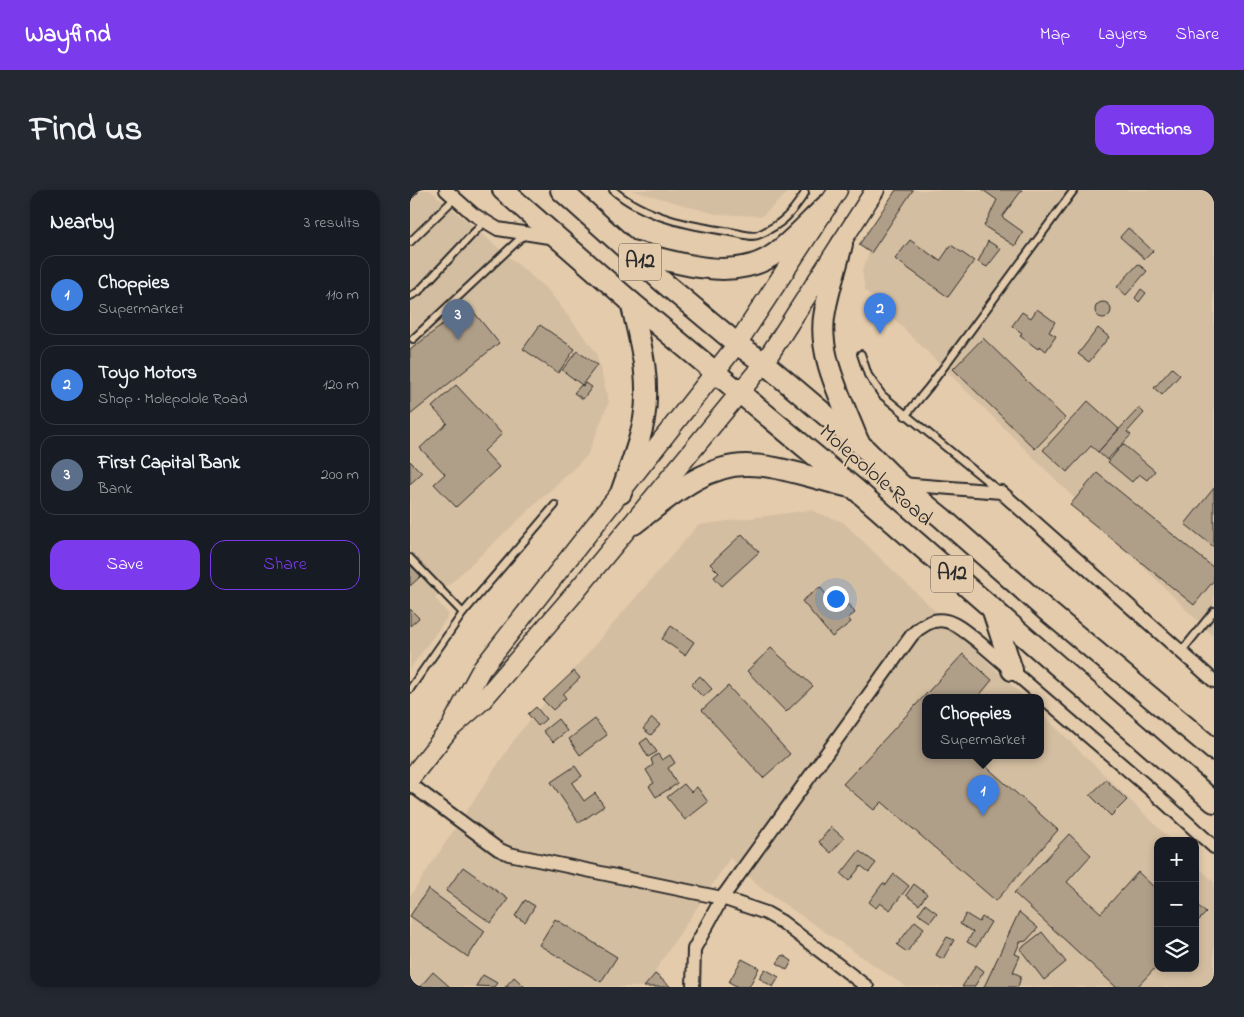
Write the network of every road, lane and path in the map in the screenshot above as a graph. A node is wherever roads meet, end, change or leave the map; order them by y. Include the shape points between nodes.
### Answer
1 (414, 190) edge
2 (502, 190) edge
3 (561, 190) edge
4 (613, 190) edge
5 (804, 190) edge
6 (875, 190) edge
7 (1074, 190) edge
8 (410, 194) edge
9 (450, 194) edge
10 (833, 198) edge
11 (484, 222) junction
12 (526, 233) junction
13 (557, 238) junction
14 (410, 242) edge
15 (842, 244) junction
16 (626, 250) junction
17 (410, 296) edge
18 (630, 302) junction
19 (413, 338) dead end
20 (737, 344) junction
21 (861, 354) dead end
22 (764, 363) junction
23 (715, 371) junction
24 (740, 392) junction
25 (905, 416) junction
26 (860, 444) junction
27 (899, 484) junction
28 (854, 488) junction
29 (1001, 492) junction
30 (621, 493) junction
31 (555, 505) dead end
32 (634, 524) junction
33 (410, 558) edge
34 (992, 608) junction
35 (1214, 611) edge
36 (463, 613) junction
37 (1181, 652) junction
38 (1012, 670) junction
39 (1214, 681) edge
40 (410, 689) edge
41 (1040, 694) edge
42 (1044, 697) edge
43 (448, 732) junction
44 (1214, 750) edge
45 (410, 779) edge
46 (410, 784) edge
47 (1214, 802) edge
48 (1214, 847) edge
49 (722, 898) junction
50 (693, 987) edge
51 (867, 987) edge

1 - 8 lane
2 - 13 main road, Molepolole Road / A12
3 - 16 main road, Molepolole Road / A12
4 - 5 lane via 649,211 686,225 756,236 788,218
6 - 15 main road
7 - 25 lane
9 - 11 street
9 - 14 lane
10 - 16 main road via 776,254 757,263 725,269 695,267
10 - 20 main road
11 - 12 street
11 - 17 lane via 418,292
12 - 13 street
12 - 19 lane
13 - 18 main road, Molepolole Road / A12
15 - 22 main road
15 - 26 main road via 824,312 824,337 828,365
16 - 20 main road, Molepolole Road / A12
18 - 23 main road, Molepolole Road / A12
18 - 30 main road via 646,374 647,396 644,421
20 - 22 main road, Molepolole Road / A12
20 - 23 main road
21 - 25 lane via 868,375 882,395
22 - 24 main road
22 - 26 main road, Molepolole Road / A12
23 - 24 main road, Molepolole Road / A12
23 - 30 main road
24 - 28 main road, Molepolole Road / A12
24 - 32 main road
25 - 29 lane
26 - 27 main road, Molepolole Road / A12
27 - 29 street
27 - 44 main road, Molepolole Road / A12
28 - 32 main road via 748,465 708,473
28 - 34 main road, Molepolole Road / A12
29 - 37 street
30 - 43 main road via 481,670
31 - 36 lane
32 - 43 main road via 482,701
33 - 36 lane
34 - 38 main road
34 - 47 main road, Molepolole Road / A12
35 - 37 lane
36 - 40 lane
37 - 39 street
38 - 41 street
38 - 49 street via 957,624 937,620 921,626
42 - 48 street
43 - 45 main road
46 - 49 street via 509,854
49 - 50 street via 694,949
49 - 51 street via 774,917

